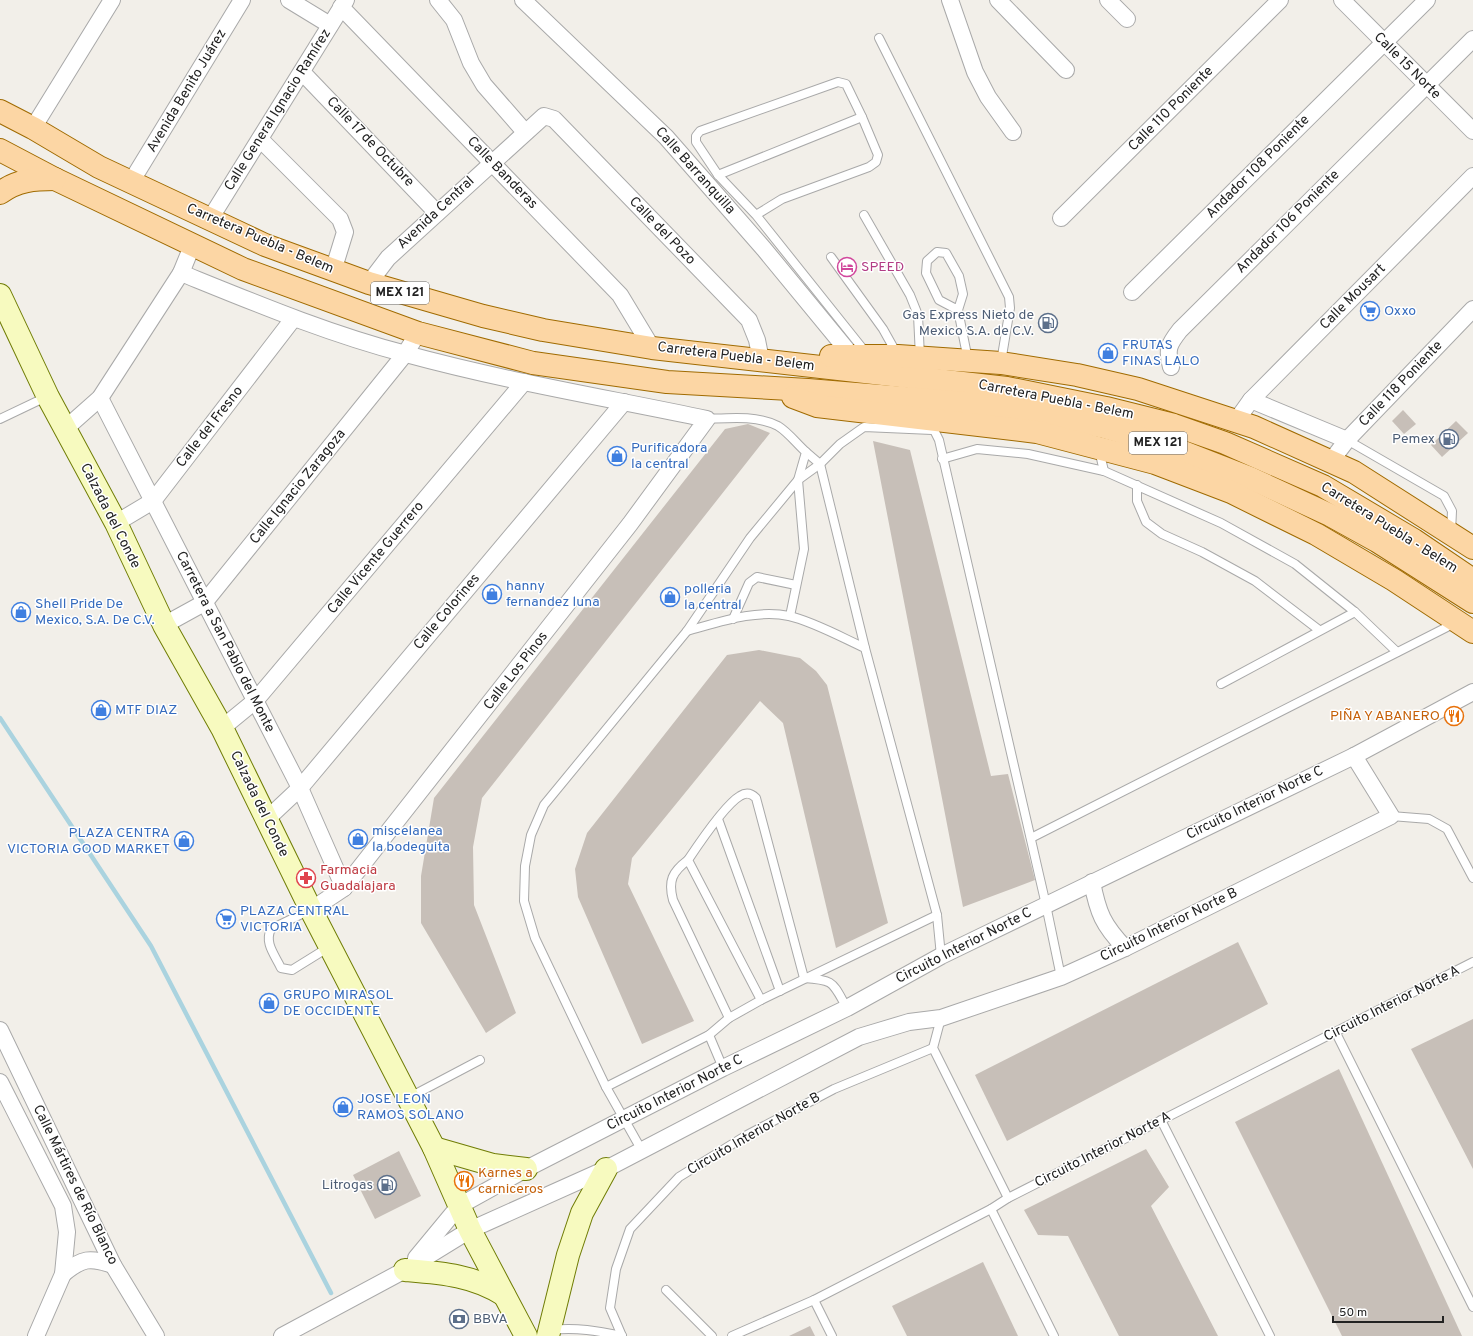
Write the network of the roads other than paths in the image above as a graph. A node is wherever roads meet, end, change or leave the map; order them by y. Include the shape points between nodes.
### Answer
1 (112, 0) edge
2 (242, 0) edge
3 (289, 0) edge
4 (438, 0) edge
5 (523, 0) edge
6 (950, 0) edge
7 (998, 0) edge
8 (1108, 0) edge
9 (1280, 0) edge
10 (1342, 0) edge
11 (1427, 0) edge
12 (344, 4) edge
13 (1127, 19) dead end
14 (330, 25) junction
15 (879, 38) dead end
16 (1473, 39) edge
17 (1384, 42) junction
18 (1066, 70) dead end
19 (302, 72) junction
20 (1426, 85) junction
21 (0, 112) edge
22 (544, 116) joint
23 (862, 117) junction
24 (33, 128) junction
25 (1473, 131) edge
26 (525, 132) junction
27 (1013, 132) dead end
28 (260, 139) junction
29 (0, 150) edge
30 (491, 162) junction
31 (718, 175) junction
32 (1473, 176) edge
33 (55, 179) junction
34 (131, 182) junction
35 (0, 193) edge
36 (437, 213) junction
37 (756, 215) junction
38 (864, 215) dead end
39 (1061, 218) dead end
40 (210, 219) junction
41 (192, 246) junction
42 (831, 257) dead end
43 (333, 271) junction
44 (181, 273) junction
45 (368, 283) junction
46 (1132, 292) dead end
47 (0, 295) edge
48 (1473, 309) edge
49 (958, 310) junction
50 (293, 318) junction
51 (418, 333) junction
52 (467, 345) junction
53 (652, 348) junction
54 (405, 354) junction
55 (861, 356) junction
56 (898, 356) junction
57 (920, 358) junction
58 (761, 360) junction
59 (968, 361) junction
60 (787, 362) junction
61 (1001, 363) junction
62 (1171, 367) dead end
63 (462, 368) junction
64 (524, 382) junction
65 (768, 388) junction
66 (48, 397) junction
67 (100, 398) junction
68 (1251, 400) junction
69 (624, 402) junction
70 (0, 419) edge
71 (707, 419) junction
72 (1236, 421) junction
73 (977, 424) junction
74 (65, 429) junction
75 (934, 430) junction
76 (1347, 440) junction
77 (1098, 448) junction
78 (806, 452) junction
79 (942, 458) junction
80 (1331, 461) junction
81 (820, 464) junction
82 (1104, 471) junction
83 (798, 480) junction
84 (1137, 485) junction
85 (153, 500) junction
86 (116, 523) junction
87 (1450, 533) junction
88 (1473, 548) edge
89 (1473, 580) edge
90 (796, 585) junction
91 (1473, 602) edge
92 (204, 603) junction
93 (1355, 612) junction
94 (790, 616) junction
95 (733, 619) junction
96 (1468, 623) edge
97 (164, 625) junction
98 (1319, 630) junction
99 (687, 631) junction
100 (865, 648) junction
101 (1397, 652) junction
102 (1220, 684) dead end
103 (1473, 692) edge
104 (255, 701) junction
105 (222, 728) junction
106 (1354, 756) junction
107 (300, 788) junction
108 (1390, 816) junction
109 (267, 819) junction
110 (718, 819) junction
111 (1031, 838) junction
112 (688, 860) junction
113 (1473, 878) edge
114 (1092, 882) junction
115 (344, 888) junction
116 (1046, 905) junction
117 (311, 910) junction
118 (937, 915) junction
119 (330, 947) junction
120 (1125, 948) junction
121 (941, 956) junction
122 (1473, 962) edge
123 (1061, 977) junction
124 (804, 978) junction
125 (780, 991) junction
126 (761, 1000) junction
127 (846, 1008) junction
128 (729, 1018) junction
129 (941, 1018) junction
130 (0, 1030) edge
131 (1336, 1033) junction
132 (710, 1035) junction
133 (933, 1048) junction
134 (480, 1060) dead end
135 (723, 1068) junction
136 (1, 1086) edge
137 (606, 1087) junction
138 (408, 1098) junction
139 (624, 1119) junction
140 (1161, 1120) junction
141 (434, 1148) junction
142 (641, 1149) junction
143 (606, 1168) junction
144 (526, 1169) junction
145 (1008, 1198) junction
146 (459, 1206) junction
147 (990, 1209) junction
148 (470, 1230) junction
149 (113, 1265) junction
150 (405, 1270) junction
151 (63, 1274) junction
152 (666, 1290) dead end
153 (504, 1295) junction
154 (814, 1300) junction
155 (1473, 1307) edge
156 (549, 1333) edge
157 (36, 1336) edge
158 (156, 1336) edge
159 (282, 1336) edge
160 (526, 1336) edge
161 (622, 1336) edge
162 (712, 1336) edge
163 (732, 1336) edge
164 (832, 1336) edge
165 (1054, 1336) edge
166 (1270, 1336) edge

1 - 24 street
2 - 34 street, Avenida Benito Juárez
3 - 14 street
4 - 26 street via 454,20 471,63 484,85
5 - 55 street, Calle Barranquilla via 666,137
6 - 27 street via 975,72 988,97
7 - 18 street
8 - 13 street
9 - 39 street, Calle 110 Poniente
10 - 17 street, Calle 15 Norte
11 - 17 street, Andador 108 Poniente
12 - 14 street, Calle General Ignacio Ramírez
12 - 30 street, Calle Banderas
14 - 19 street, Calle General Ignacio Ramírez
15 - 61 lane via 1010,297
16 - 20 street, Andador 106 Poniente
17 - 20 street, Calle 15 Norte
17 - 46 street, Andador 108 Poniente
19 - 28 street, Calle General Ignacio Ramírez
19 - 36 street, Calle 17 de Octubre
20 - 25 street, Calle 15 Norte
20 - 62 street, Andador 106 Poniente via 1180,330 1171,342 1167,354
21 - 24 main road, Carretera Puebla - Belem / MEX 121
22 - 26 street, Avenida Central
22 - 58 street, Calle del Pozo via 554,119 749,320
23 - 31 lane
23 - 31 lane via 846,84 838,82 700,131 696,136 696,142
23 - 37 lane via 878,155 876,162 869,167 782,199
24 - 34 main road, Carretera Puebla - Belem / MEX 121 via 99,167
26 - 30 street, Avenida Central
28 - 40 street, Calle General Ignacio Ramírez
28 - 43 street via 340,219 345,232
29 - 33 main road, Carretera Puebla - Belem / MEX 121
30 - 36 street, Avenida Central
30 - 53 street, Calle Banderas via 620,295
31 - 37 lane
32 - 68 street, Calle Mousart
33 - 35 main road via 25,181
33 - 41 main road, Carretera Puebla - Belem / MEX 121
34 - 40 main road, Carretera Puebla - Belem / MEX 121
36 - 45 street, Avenida Central via 388,258
37 - 55 lane
38 - 57 lane via 910,295 918,315
40 - 43 main road, Carretera Puebla - Belem / MEX 121 via 265,245
41 - 44 street
41 - 51 main road, Carretera Puebla - Belem / MEX 121 via 250,272
42 - 56 lane via 883,329
43 - 45 main road, Carretera Puebla - Belem / MEX 121
44 - 50 street
44 - 67 street
45 - 53 main road, Carretera Puebla - Belem / MEX 121 via 483,316 543,330
47 - 66 street, Calzada del Conde
48 - 76 street, Calle 118 Poniente
49 - 49 lane via 963,294 959,276 946,253 937,252 927,261 926,273 939,300
49 - 59 lane
50 - 54 street
50 - 85 street, Calle del Fresno
51 - 52 main road, Carretera Puebla - Belem / MEX 121
51 - 54 street, Calle Ignacio Zaragoza
52 - 63 street
52 - 65 main road, Carretera Puebla - Belem / MEX 121 via 533,363 668,382
53 - 58 main road, Carretera Puebla - Belem / MEX 121
54 - 63 street
54 - 92 street, Calle Ignacio Zaragoza
55 - 56 main road
55 - 60 main road via 835,355
56 - 57 main road
57 - 59 main road
58 - 60 main road, Carretera Puebla - Belem / MEX 121
59 - 61 main road
60 - 89 main road, Carretera Puebla - Belem / MEX 121 via 1006,388 1174,425 1225,443 1323,486 1414,540
61 - 72 main road via 1077,375 1138,389
63 - 64 street
64 - 69 street
64 - 104 street, Calle Vicente Guerrero
65 - 73 main road via 817,406
65 - 91 main road, Carretera Puebla - Belem / MEX 121 via 964,403 1040,414 1104,427 1168,446 1250,478 1330,516 1377,541
66 - 70 lane
66 - 74 street, Calzada del Conde
67 - 74 street
67 - 85 street, Carretera a San Pablo del Monte
68 - 72 street, Calle Mousart
68 - 76 street
69 - 71 street
69 - 107 street, Calle Colorines
71 - 78 lane via 759,420 779,427
71 - 115 street, Calle Los Pinos via 620,537
72 - 80 main road
73 - 75 lane
73 - 77 main road via 1038,432
74 - 86 street, Calzada del Conde
75 - 79 lane via 939,440
75 - 81 lane via 864,427 840,444
76 - 80 street, Calle 118 Poniente
76 - 87 lane via 1444,496 1452,511
77 - 82 lane
77 - 96 main road via 1155,463 1231,492 1316,534
78 - 81 lane
78 - 83 lane
79 - 82 lane via 978,449 1028,454
79 - 111 lane
80 - 87 main road via 1354,472
81 - 83 lane
81 - 100 lane
82 - 84 lane
83 - 90 lane via 804,549
83 - 99 lane via 750,538
84 - 93 lane via 1221,523 1295,564
84 - 98 lane via 1137,501 1146,522 1162,534 1202,552 1254,581
85 - 86 street, Calle del Fresno
85 - 92 street, Carretera a San Pablo del Monte
86 - 97 street, Calzada del Conde
87 - 88 main road
90 - 94 lane
90 - 95 lane via 757,577 748,583
92 - 97 street, Calle Ignacio Zaragoza
92 - 104 street, Carretera a San Pablo del Monte
93 - 98 lane
93 - 101 lane
94 - 95 lane via 761,614
94 - 100 lane
95 - 99 lane
96 - 101 lane
97 - 105 street, Calzada del Conde
98 - 102 lane
99 - 137 lane via 544,805 531,835 524,866 524,901 534,938
100 - 118 lane
101 - 111 lane
103 - 106 street, Circuito Interior Norte C
104 - 105 street, Calle Vicente Guerrero
104 - 107 street, Carretera a San Pablo del Monte
105 - 109 street, Calzada del Conde
106 - 108 street
106 - 114 street, Circuito Interior Norte C
107 - 109 street, Calle Colorines
107 - 115 street, Carretera a San Pablo del Monte
108 - 113 lane via 1429,819 1447,829
108 - 120 street, Circuito Interior Norte B
109 - 117 street, Calzada del Conde
110 - 112 lane
110 - 124 lane via 739,796 748,793 756,798
110 - 125 lane
111 - 116 lane
112 - 126 lane
112 - 128 lane via 677,868 670,889
114 - 116 street, Circuito Interior Norte C
114 - 120 street via 1097,908 1108,931
115 - 117 street, Calle Los Pinos
116 - 121 street, Circuito Interior Norte C
116 - 123 lane
117 - 119 street, Calzada del Conde
117 - 119 lane via 271,929 268,942 282,968 287,970 292,970
118 - 121 lane
118 - 124 lane
119 - 138 street, Calzada del Conde
120 - 123 street, Circuito Interior Norte B
121 - 127 street, Circuito Interior Norte C
122 - 131 lane, Circuito Interior Norte A
123 - 129 street, Circuito Interior Norte B
124 - 125 lane
124 - 127 lane via 826,980 833,984
125 - 126 lane
126 - 128 lane
127 - 135 street, Circuito Interior Norte C
128 - 132 lane
129 - 133 lane
129 - 142 street, Circuito Interior Norte B via 909,1022 859,1037
130 - 149 street, Calle Mártires de Río Blanco
131 - 140 lane, Circuito Interior Norte A
131 - 155 lane
132 - 135 lane
132 - 137 lane
133 - 145 lane
133 - 161 lane, Circuito Interior Norte B via 834,1089 747,1135 679,1177 630,1230 616,1269 610,1308
134 - 138 lane
135 - 139 street, Circuito Interior Norte C
136 - 151 street via 63,1206 67,1232
137 - 139 lane
138 - 141 street, Calzada del Conde
139 - 142 lane
139 - 144 street, Circuito Interior Norte C
140 - 145 lane, Circuito Interior Norte A
140 - 166 lane
141 - 144 street via 493,1165
141 - 146 street, Calzada del Conde
142 - 143 street
143 - 148 street
143 - 156 street via 582,1213 568,1255
144 - 146 street, Circuito Interior Norte C
145 - 147 lane, Circuito Interior Norte A
146 - 148 street, Calzada del Conde
146 - 150 street
147 - 154 lane, Circuito Interior Norte A
147 - 165 lane
148 - 150 street
148 - 153 street, Calzada del Conde
149 - 151 street via 85,1260 76,1263
149 - 158 street, Calle Mártires de Río Blanco
150 - 153 street via 462,1277 487,1284
150 - 159 street
151 - 157 street
152 - 162 lane
153 - 160 street, Calzada del Conde
154 - 163 lane, Circuito Interior Norte A
154 - 164 lane
156 - 161 lane via 569,1328

